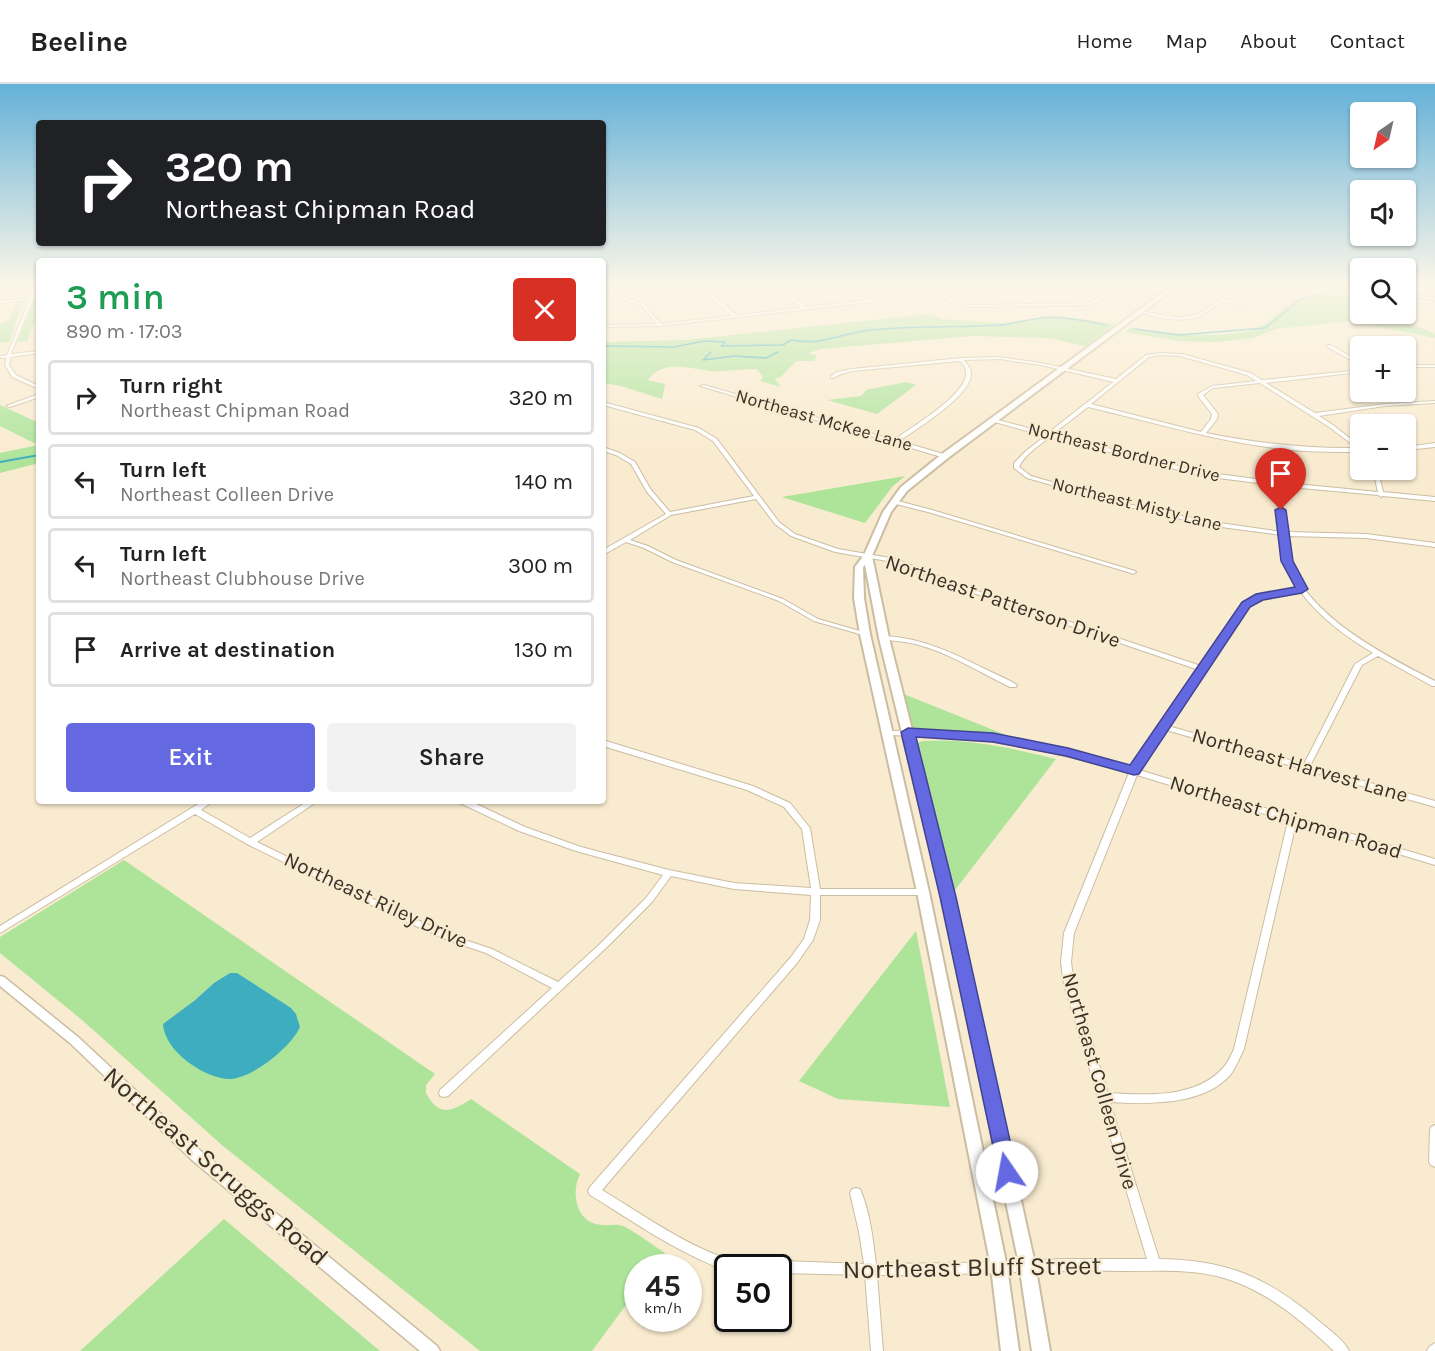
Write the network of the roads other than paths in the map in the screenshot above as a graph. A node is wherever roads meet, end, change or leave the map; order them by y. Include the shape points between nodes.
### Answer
1 (13, 344) edge
2 (1097, 344) edge
3 (1329, 346) dead end
4 (36, 352) edge
5 (8, 356) junction
6 (0, 357) edge
7 (1350, 358) edge
8 (961, 359) junction
9 (1416, 366) edge
10 (1435, 366) edge
11 (1063, 369) junction
12 (1350, 372) edge
13 (833, 377) dead end
14 (1117, 381) junction
15 (1262, 382) junction
16 (702, 386) dead end
17 (36, 387) edge
18 (36, 396) edge
19 (1435, 402) edge
20 (606, 404) edge
21 (1087, 405) junction
22 (8, 406) dead end
23 (1314, 415) junction
24 (993, 421) junction
25 (1203, 433) junction
26 (1050, 434) junction
27 (895, 441) junction
28 (1350, 442) edge
29 (1435, 445) edge
30 (1416, 448) edge
31 (606, 450) edge
32 (1350, 450) edge
33 (945, 456) junction
34 (1378, 480) edge
35 (1276, 483) junction
36 (1381, 495) junction
37 (758, 497) junction
38 (1435, 500) edge
39 (894, 502) junction
40 (669, 514) junction
41 (1285, 534) junction
42 (625, 540) junction
43 (1435, 545) edge
44 (606, 551) edge
45 (868, 556) junction
46 (1133, 572) dead end
47 (1302, 589) junction
48 (865, 634) junction
49 (884, 638) junction
50 (1377, 653) junction
51 (1203, 669) junction
52 (1435, 684) edge
53 (1013, 685) dead end
54 (1164, 727) junction
55 (908, 732) junction
56 (888, 733) junction
57 (606, 744) edge
58 (1306, 767) junction
59 (1134, 771) junction
60 (204, 804) edge
61 (309, 804) edge
62 (469, 804) edge
63 (1435, 804) edge
64 (195, 810) junction
65 (1293, 819) junction
66 (250, 842) junction
67 (1435, 862) edge
68 (669, 873) junction
69 (816, 892) junction
70 (923, 892) junction
71 (0, 930) edge
72 (0, 980) edge
73 (559, 987) junction
74 (444, 1093) dead end
75 (1104, 1097) junction
76 (1435, 1130) edge
77 (1435, 1136) edge
78 (1435, 1162) edge
79 (856, 1193) dead end
80 (1027, 1264) junction
81 (1155, 1265) junction
82 (999, 1267) junction
83 (871, 1269) junction
84 (432, 1351) edge
85 (877, 1351) edge
86 (1010, 1351) edge
87 (1041, 1351) edge
88 (1343, 1351) edge

1 - 5 street
2 - 11 main road
3 - 7 street
4 - 5 street
5 - 6 street
5 - 17 street via 7,365 14,376
8 - 11 street via 1007,358
8 - 13 street via 852,370
8 - 27 street via 969,376 961,390 943,408
9 - 10 street
11 - 14 street
11 - 24 main road
12 - 15 street
14 - 15 street via 1148,356 1171,354 1236,369
14 - 21 street
15 - 23 street
15 - 25 street via 1204,390 1200,395 1215,414
16 - 27 street, Northeast McKee Lane
18 - 22 street
19 - 23 street
20 - 37 street, Northeast Patterson Drive via 697,429 715,440
21 - 25 street
21 - 26 street
23 - 28 street
24 - 26 street, Northeast Bordner Drive
24 - 33 main road
25 - 32 street via 1292,449
26 - 35 street, Northeast Bordner Drive via 1202,474
26 - 41 street, Northeast Misty Lane via 1017,463 1020,472 1177,518
27 - 33 street, Northeast McKee Lane
29 - 30 street
31 - 40 street via 633,464
33 - 39 main road
34 - 36 street
35 - 36 street, Northeast Bordner Drive
35 - 41 street
36 - 38 street, Northeast Bordner Drive
37 - 40 street
37 - 45 street, Northeast Patterson Drive via 777,523 793,535 837,551
39 - 45 main road
39 - 46 street
40 - 42 street
41 - 43 street, Northeast Misty Lane via 1366,536
41 - 47 street via 1287,561
42 - 44 street
42 - 48 street via 781,600 816,620
45 - 48 main road via 858,567
45 - 49 main road
45 - 51 street, Northeast Patterson Drive via 918,568 958,586
47 - 50 street via 1338,626
47 - 51 street, Northeast Colleen Drive via 1260,597 1246,605
48 - 56 main road
49 - 53 street via 930,646
49 - 55 main road
50 - 52 street
50 - 58 street via 1359,664
51 - 54 street, Northeast Colleen Drive
54 - 58 street, Northeast Harvest Lane
54 - 59 street, Northeast Colleen Drive
55 - 56 street, Northeast Chipman Road
55 - 59 street, Northeast Chipman Road via 1015,741
55 - 80 main road via 948,897
56 - 70 main road
57 - 69 street via 750,788 787,805 806,828
58 - 63 street, Northeast Harvest Lane
59 - 65 street, Northeast Chipman Road
59 - 75 street, Northeast Colleen Drive via 1066,947 1069,984
60 - 64 street
61 - 66 street
62 - 68 street via 522,829
64 - 66 street, Northeast Riley Drive
64 - 71 street
65 - 67 street, Northeast Chipman Road
65 - 75 street via 1239,1049 1225,1073 1197,1091 1151,1099
66 - 73 street, Northeast Riley Drive via 403,917 518,964
68 - 69 street via 735,886
68 - 73 street via 649,900
69 - 70 street
69 - 83 street, Northeast Bluff Street via 816,920 794,960 594,1191 689,1249 727,1265
70 - 82 main road
72 - 84 street, Northeast Scruggs Road via 74,1040 197,1156
73 - 74 street
75 - 81 street, Northeast Colleen Drive
76 - 77 street
77 - 78 street
79 - 83 street
80 - 81 street, Northeast Bluff Street
80 - 82 street, Northeast Bluff Street
80 - 87 main road
81 - 88 street, Northeast Bluff Street via 1196,1267 1230,1274 1262,1287 1310,1321
82 - 83 street, Northeast Bluff Street
82 - 86 main road
83 - 85 street

